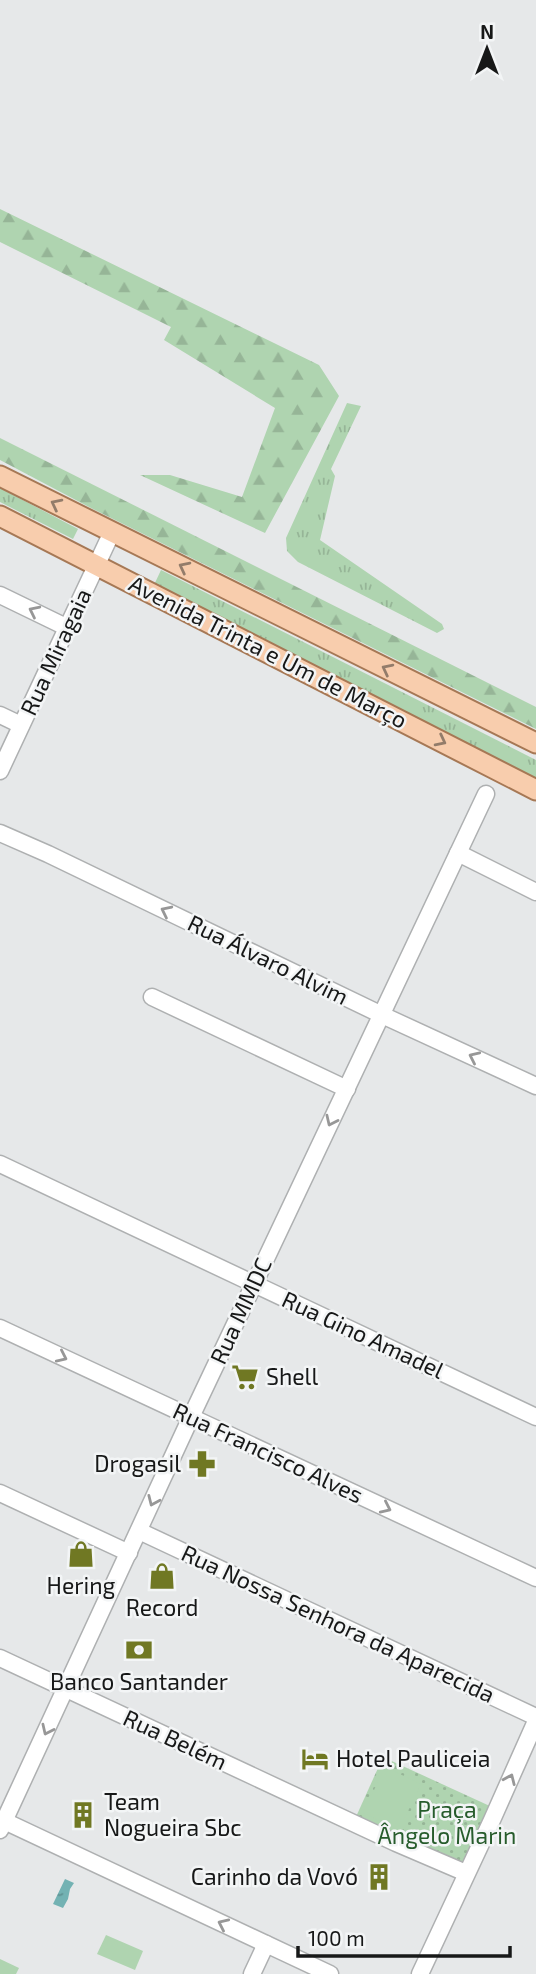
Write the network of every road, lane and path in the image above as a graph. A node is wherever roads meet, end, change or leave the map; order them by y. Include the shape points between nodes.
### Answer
1 (0, 476) edge
2 (0, 516) edge
3 (112, 532) junction
4 (97, 564) junction
5 (0, 595) edge
6 (68, 628) junction
7 (0, 715) edge
8 (21, 725) junction
9 (536, 743) edge
10 (0, 771) edge
11 (536, 790) edge
12 (486, 794) dead end
13 (0, 833) edge
14 (458, 853) junction
15 (536, 892) edge
16 (152, 997) dead end
17 (382, 1015) junction
18 (536, 1086) edge
19 (347, 1089) junction
20 (0, 1164) edge
21 (254, 1284) junction
22 (0, 1328) edge
23 (191, 1417) junction
24 (536, 1417) edge
25 (0, 1493) edge
26 (139, 1531) junction
27 (129, 1553) junction
28 (536, 1578) edge
29 (0, 1658) edge
30 (66, 1688) junction
31 (536, 1719) edge
32 (1, 1823) edge
33 (466, 1873) junction
34 (266, 1944) junction
35 (252, 1974) edge
36 (330, 1974) edge
37 (420, 1974) edge

3 -> 1 main road, Avenida Trinta e Um de Março
2 - 4 main road, Avenida Trinta e Um de Março
3 - 4 street, Rua Miragaia
9 -> 3 main road, Avenida Trinta e Um de Março
4 - 6 street, Rua Miragaia
4 -> 11 main road, Avenida Trinta e Um de Março
6 -> 5 street
6 - 8 street, Rua Miragaia
7 - 8 street
8 - 10 street, Rua Miragaia
12 - 14 street, Rua MMDC
17 -> 13 street, Rua Álvaro Alvim
14 - 15 street
14 - 17 street, Rua MMDC
16 - 19 street
18 -> 17 street, Rua Álvaro Alvim
17 - 19 street, Rua MMDC
19 -> 21 street, Rua MMDC
20 - 21 street, Rua Gino Amadel
21 - 23 street, Rua MMDC
21 - 24 street, Rua Gino Amadel
22 -> 23 street, Rua Francisco Alves
23 -> 26 street, Rua MMDC
23 -> 28 street, Rua Francisco Alves
25 - 27 street
26 - 27 street, Rua MMDC
26 - 31 street, Rua Nossa Senhora da Aparecida
27 - 30 street, Rua MMDC
29 - 30 street, Rua Belém
30 -> 32 street, Rua MMDC
30 - 33 street, Rua Belém
33 -> 31 street
34 -> 32 street
33 - 37 street
34 - 35 street
34 - 36 street

